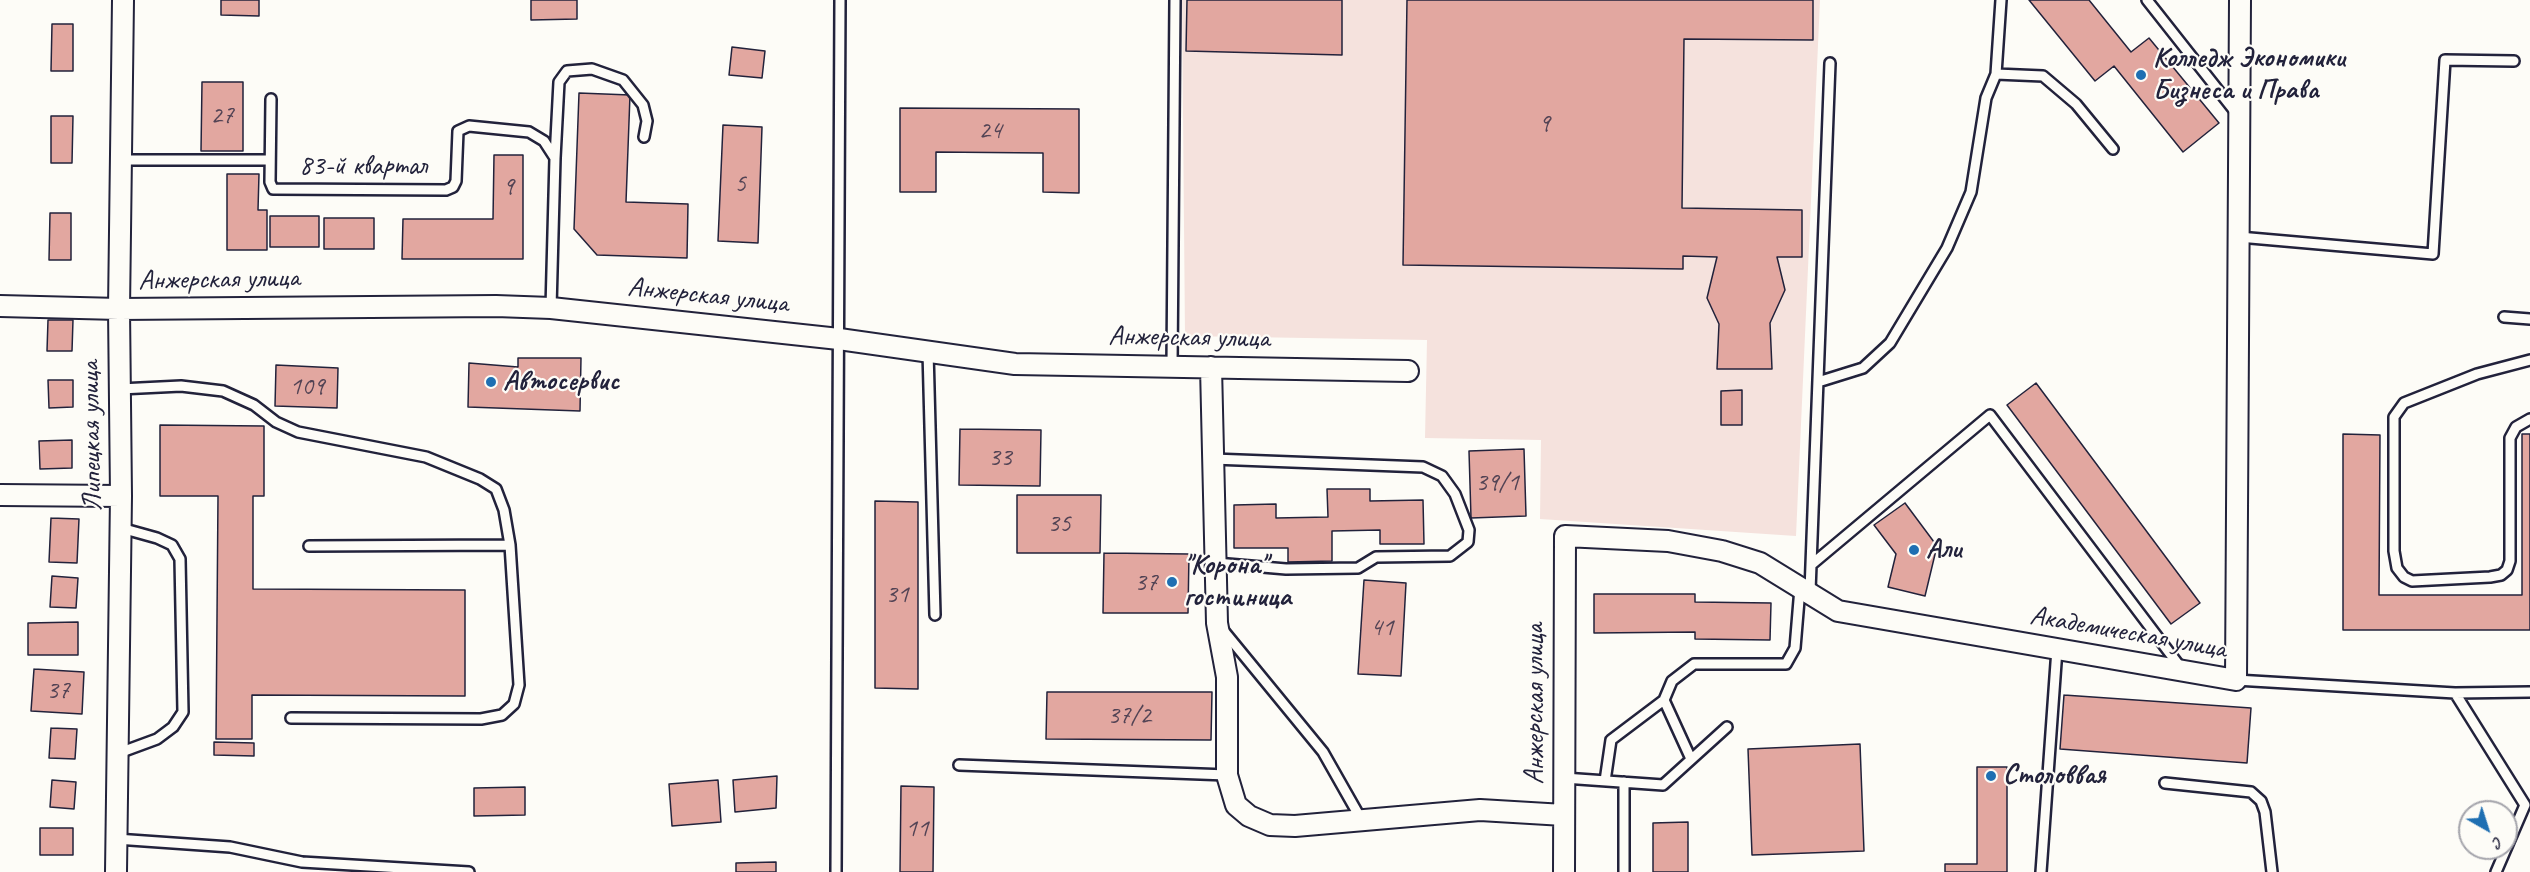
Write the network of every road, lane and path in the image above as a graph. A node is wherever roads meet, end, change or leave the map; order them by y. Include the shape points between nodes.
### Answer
1 (123, 0) edge
2 (840, 0) edge
3 (1175, 0) edge
4 (2001, 0) edge
5 (2147, 0) edge
6 (2240, 0) edge
7 (2514, 61) dead end
8 (1830, 63) dead end
9 (1996, 74) junction
10 (271, 99) dead end
11 (2240, 117) junction
12 (644, 137) dead end
13 (2113, 149) dead end
14 (555, 158) junction
15 (120, 160) junction
16 (270, 160) junction
17 (2239, 237) junction
18 (0, 306) edge
19 (551, 308) junction
20 (118, 309) junction
21 (2504, 317) dead end
22 (2530, 319) edge
23 (839, 339) junction
24 (928, 351) junction
25 (2530, 360) edge
26 (1172, 366) junction
27 (1211, 367) junction
28 (1408, 371) dead end
29 (1818, 382) junction
30 (120, 389) junction
31 (2530, 419) edge
32 (1213, 459) junction
33 (0, 495) edge
34 (121, 495) junction
35 (121, 528) junction
36 (1565, 536) joint
37 (510, 545) junction
38 (309, 546) dead end
39 (1216, 563) junction
40 (1811, 565) junction
41 (1805, 588) junction
42 (935, 615) dead end
43 (1217, 623) junction
44 (2057, 649) junction
45 (2184, 671) junction
46 (2236, 680) junction
47 (2530, 692) edge
48 (2455, 693) junction
49 (1664, 700) junction
50 (291, 718) dead end
51 (1727, 727) dead end
52 (119, 753) junction
53 (1691, 759) junction
54 (959, 765) dead end
55 (1227, 775) junction
56 (1564, 778) junction
57 (1605, 781) junction
58 (1624, 782) junction
59 (2165, 783) dead end
60 (2527, 806) edge
61 (1564, 815) junction
62 (1361, 819) junction
63 (116, 839) junction
64 (116, 872) edge
65 (469, 872) edge
66 (836, 872) edge
67 (1564, 872) edge
68 (1624, 872) edge
69 (2041, 872) edge
70 (2272, 872) edge
71 (2496, 872) edge

1 - 15 street, Липецкая улица
2 - 23 lane
3 - 26 lane
4 - 9 lane
5 - 11 lane
6 - 11 street, Академическая улица
7 - 17 lane via 2445,60 2433,254
8 - 29 lane
9 - 13 lane via 2043,76 2076,104
9 - 29 lane via 1986,98 1971,192 1947,248 1890,343 1863,368
10 - 16 lane, 83-й квартал
11 - 17 street, Академическая улица
12 - 14 lane via 647,121 643,105 623,80 592,69 567,71 559,82
14 - 16 lane, 83-й квартал via 544,141 529,132 469,126 458,130 456,181 446,190 273,189
14 - 19 lane
15 - 16 lane, 83-й квартал
15 - 20 street, Липецкая улица
17 - 46 street, Академическая улица
18 - 20 street, Анжерская улица
19 - 20 street, Анжерская улица
19 - 23 street, Анжерская улица
20 - 30 street, Липецкая улица
21 - 22 lane
23 - 24 street, Анжерская улица
23 - 66 lane
24 - 26 street, Анжерская улица via 1015,364
24 - 42 lane
25 - 31 lane via 2477,374 2404,403 2394,417 2394,551 2397,568 2404,577 2412,581 2490,577 2507,570 2510,438 2516,427
26 - 27 street, Анжерская улица
27 - 28 street, Анжерская улица
27 - 32 street
29 - 40 lane
30 - 34 street, Липецкая улица
30 - 37 lane via 181,386 223,391 298,432 426,457 480,478 496,489
32 - 39 street
32 - 39 lane via 1423,467 1442,476 1455,494 1469,530 1468,542 1450,556 1376,557 1358,568 1286,569
33 - 34 street
34 - 35 street, Липецкая улица
35 - 52 street, Липецкая улица
35 - 52 lane via 172,545 180,559 183,712 173,728 157,739
36 - 41 street, Академическая улица via 1668,541 1722,551 1760,563
36 - 56 street, Анжерская улица
37 - 38 lane
37 - 50 lane via 519,685 514,704 502,715 481,719
39 - 43 street
40 - 41 lane
40 - 45 lane via 1990,416
41 - 44 street, Академическая улица via 1838,611
41 - 49 lane via 1795,648 1786,664 1694,664 1672,681
43 - 55 street via 1227,677
43 - 62 lane via 1323,752
44 - 45 street, Академическая улица
44 - 69 lane
45 - 46 street, Академическая улица
46 - 48 lane
47 - 48 lane
48 - 60 lane
49 - 53 lane
49 - 57 lane via 1611,740
51 - 53 lane
52 - 63 street, Липецкая улица
53 - 58 lane via 1663,785
54 - 55 lane
55 - 62 street via 1236,805 1269,825
56 - 57 lane
56 - 61 street, Анжерская улица
57 - 58 lane
58 - 68 lane
59 - 70 lane via 2251,792 2261,801 2265,812
60 - 71 lane
61 - 62 street via 1480,810
61 - 67 street, Анжерская улица
63 - 64 street, Липецкая улица
63 - 65 lane via 230,847 302,862

